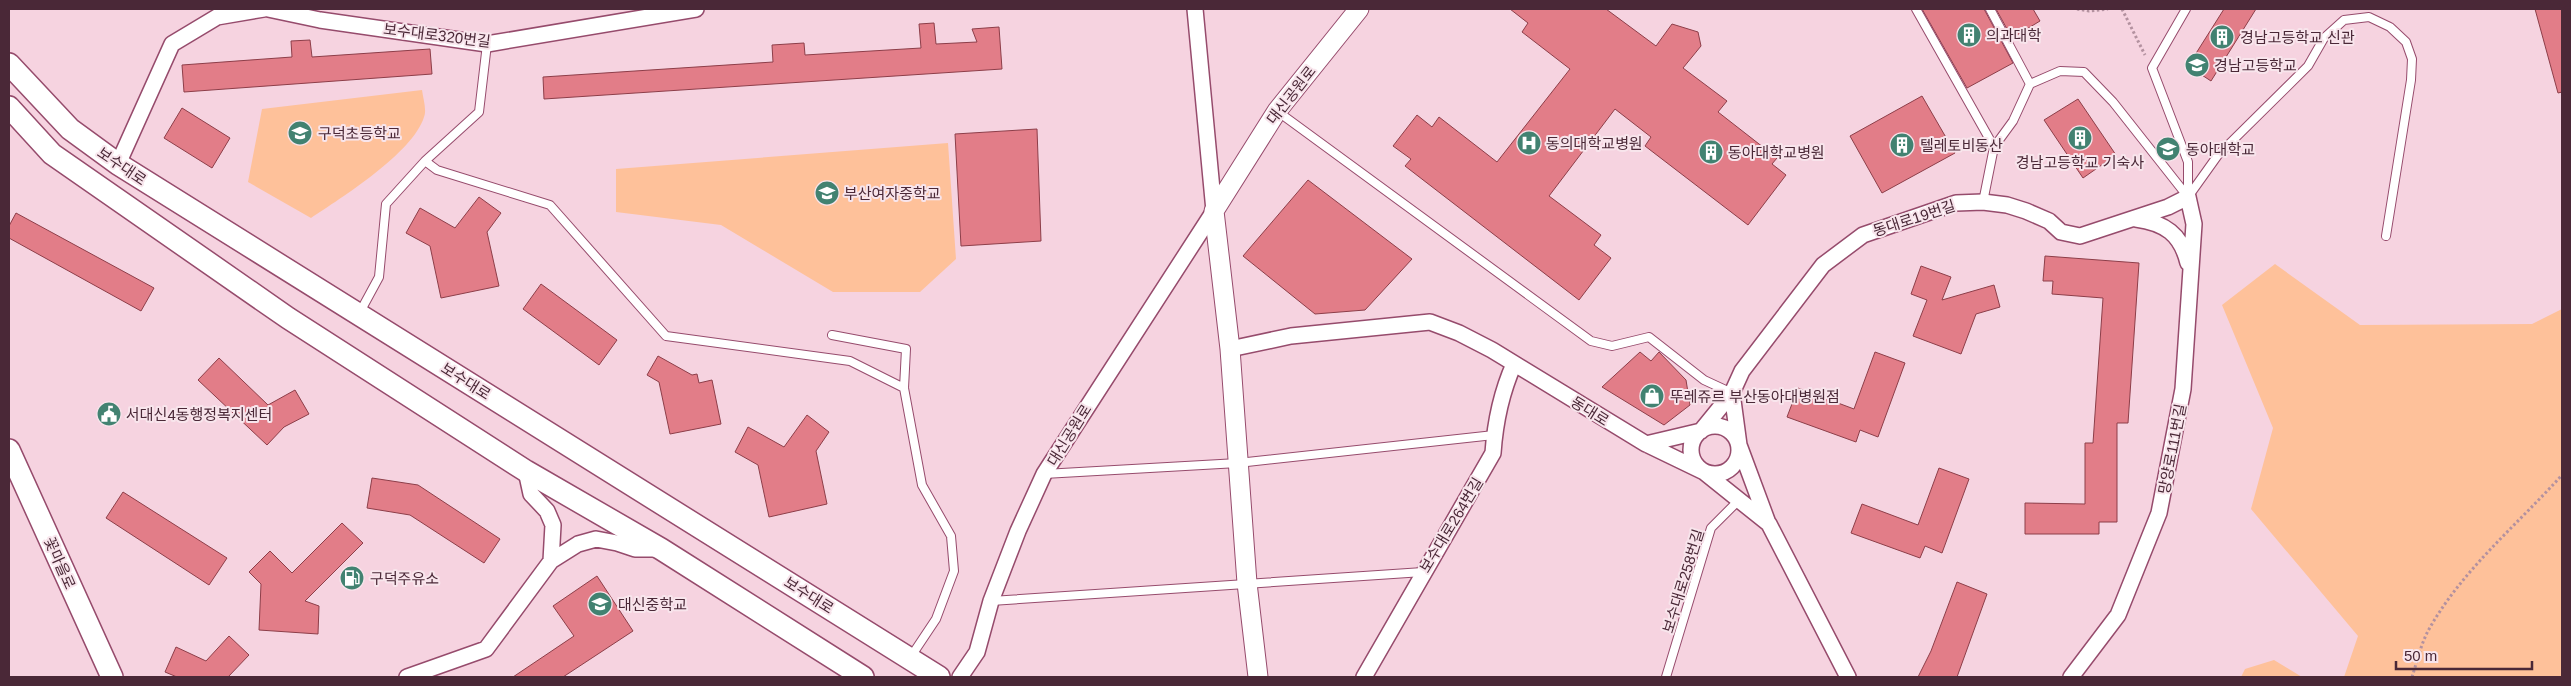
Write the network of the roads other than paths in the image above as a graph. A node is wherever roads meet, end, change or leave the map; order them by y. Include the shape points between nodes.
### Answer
1 (266, 9) edge
2 (696, 9) edge
3 (1195, 9) edge
4 (1359, 9) edge
5 (1916, 9) edge
6 (1990, 9) edge
7 (2186, 9) edge
8 (487, 44) junction
9 (9, 64) edge
10 (2030, 84) junction
11 (9, 107) edge
12 (1277, 111) junction
13 (1994, 147) junction
14 (425, 162) junction
15 (118, 164) junction
16 (2188, 197) junction
17 (1984, 202) junction
18 (1214, 211) junction
19 (2135, 218) junction
20 (2386, 236) dead end
21 (2190, 273) junction
22 (359, 314) junction
23 (832, 335) dead end
24 (1230, 349) junction
25 (1514, 364) junction
26 (904, 388) junction
27 (1732, 392) junction
28 (1701, 431) junction
29 (1494, 435) junction
30 (1646, 444) junction
31 (1739, 445) junction
32 (9, 453) edge
33 (1238, 463) junction
34 (526, 471) junction
35 (1704, 472) junction
36 (1044, 474) junction
37 (1739, 500) junction
38 (1769, 524) junction
39 (660, 548) junction
40 (551, 561) junction
41 (1423, 572) junction
42 (1247, 583) junction
43 (992, 601) junction
44 (910, 658) junction
45 (112, 677) edge
46 (407, 677) edge
47 (863, 677) edge
48 (939, 677) edge
49 (960, 677) edge
50 (1258, 677) edge
51 (1364, 677) edge
52 (1666, 677) edge
53 (1848, 677) edge
54 (2071, 677) edge

1 - 8 street, 보수대로320번길
1 - 15 street, 보수대로320번길 via 216,17 172,44
2 - 8 street, 보수대로320번길
3 - 18 street
4 - 12 street, 대신공원로
5 - 13 lane
6 - 10 lane
7 - 16 lane via 2152,68 2188,162
8 - 14 lane via 479,112
9 - 15 main road, 보수대로 via 70,129
10 - 13 lane via 2013,121
10 - 16 lane via 2060,71 2084,72 2113,102
11 - 34 main road, 보수대로 via 52,154 288,318
12 - 18 street, 대신공원로
12 - 27 lane via 1591,341 1612,346 1649,337 1704,380
13 - 17 lane
14 - 22 lane via 386,204 379,277
14 - 26 lane via 437,170 550,205 666,336 850,362
15 - 22 main road, 보수대로
16 - 19 street, 동대로19번길
16 - 20 lane via 2218,155 2308,66 2324,38 2344,20 2369,17 2390,26 2406,42 2412,59
16 - 21 street, 망양로111번길 via 2194,224
17 - 19 street, 동대로19번길 via 2007,205 2049,221 2061,232 2080,236
17 - 27 street, 동대로19번길 via 1956,203 1863,235 1823,265 1742,370
18 - 24 street
18 - 36 street, 대신공원로
19 - 21 street via 2155,221 2172,232 2184,246
21 - 54 street, 망양로111번길 via 2183,389 2160,513 2118,615
22 - 44 main road, 보수대로
23 - 26 lane via 906,350
24 - 25 street, 동대로 via 1291,336 1430,322 1458,333
24 - 33 street
25 - 29 street, 보수대로264번길 via 1508,376
25 - 30 street, 동대로
26 - 44 lane via 922,485 951,536 954,572 936,619
27 - 28 street, 동대로19번길
27 - 31 street
28 - 30 street
28 - 31 street via 1712,426 1724,428 1734,434
28 - 35 street via 1693,440 1691,452 1695,464
29 - 33 lane
29 - 41 street, 보수대로264번길 via 1493,453
30 - 35 street, 동대로
31 - 35 street via 1739,456 1726,473
31 - 38 street
32 - 45 main road, 꽃마을로
33 - 36 lane
33 - 42 street
34 - 39 main road, 보수대로
34 - 40 street via 531,494 547,511 553,525
35 - 37 street, 동대로
36 - 43 street, 대신공원로
37 - 38 street, 동대로
37 - 52 lane, 보수대로258번길 via 1711,528
38 - 53 street, 동대로
39 - 40 street via 635,549 596,539 578,544
39 - 47 main road, 보수대로
40 - 46 street via 486,649
41 - 42 lane
41 - 51 street, 보수대로264번길
42 - 43 lane
42 - 50 street
43 - 49 street, 대신공원로 via 977,652
44 - 48 main road, 보수대로

